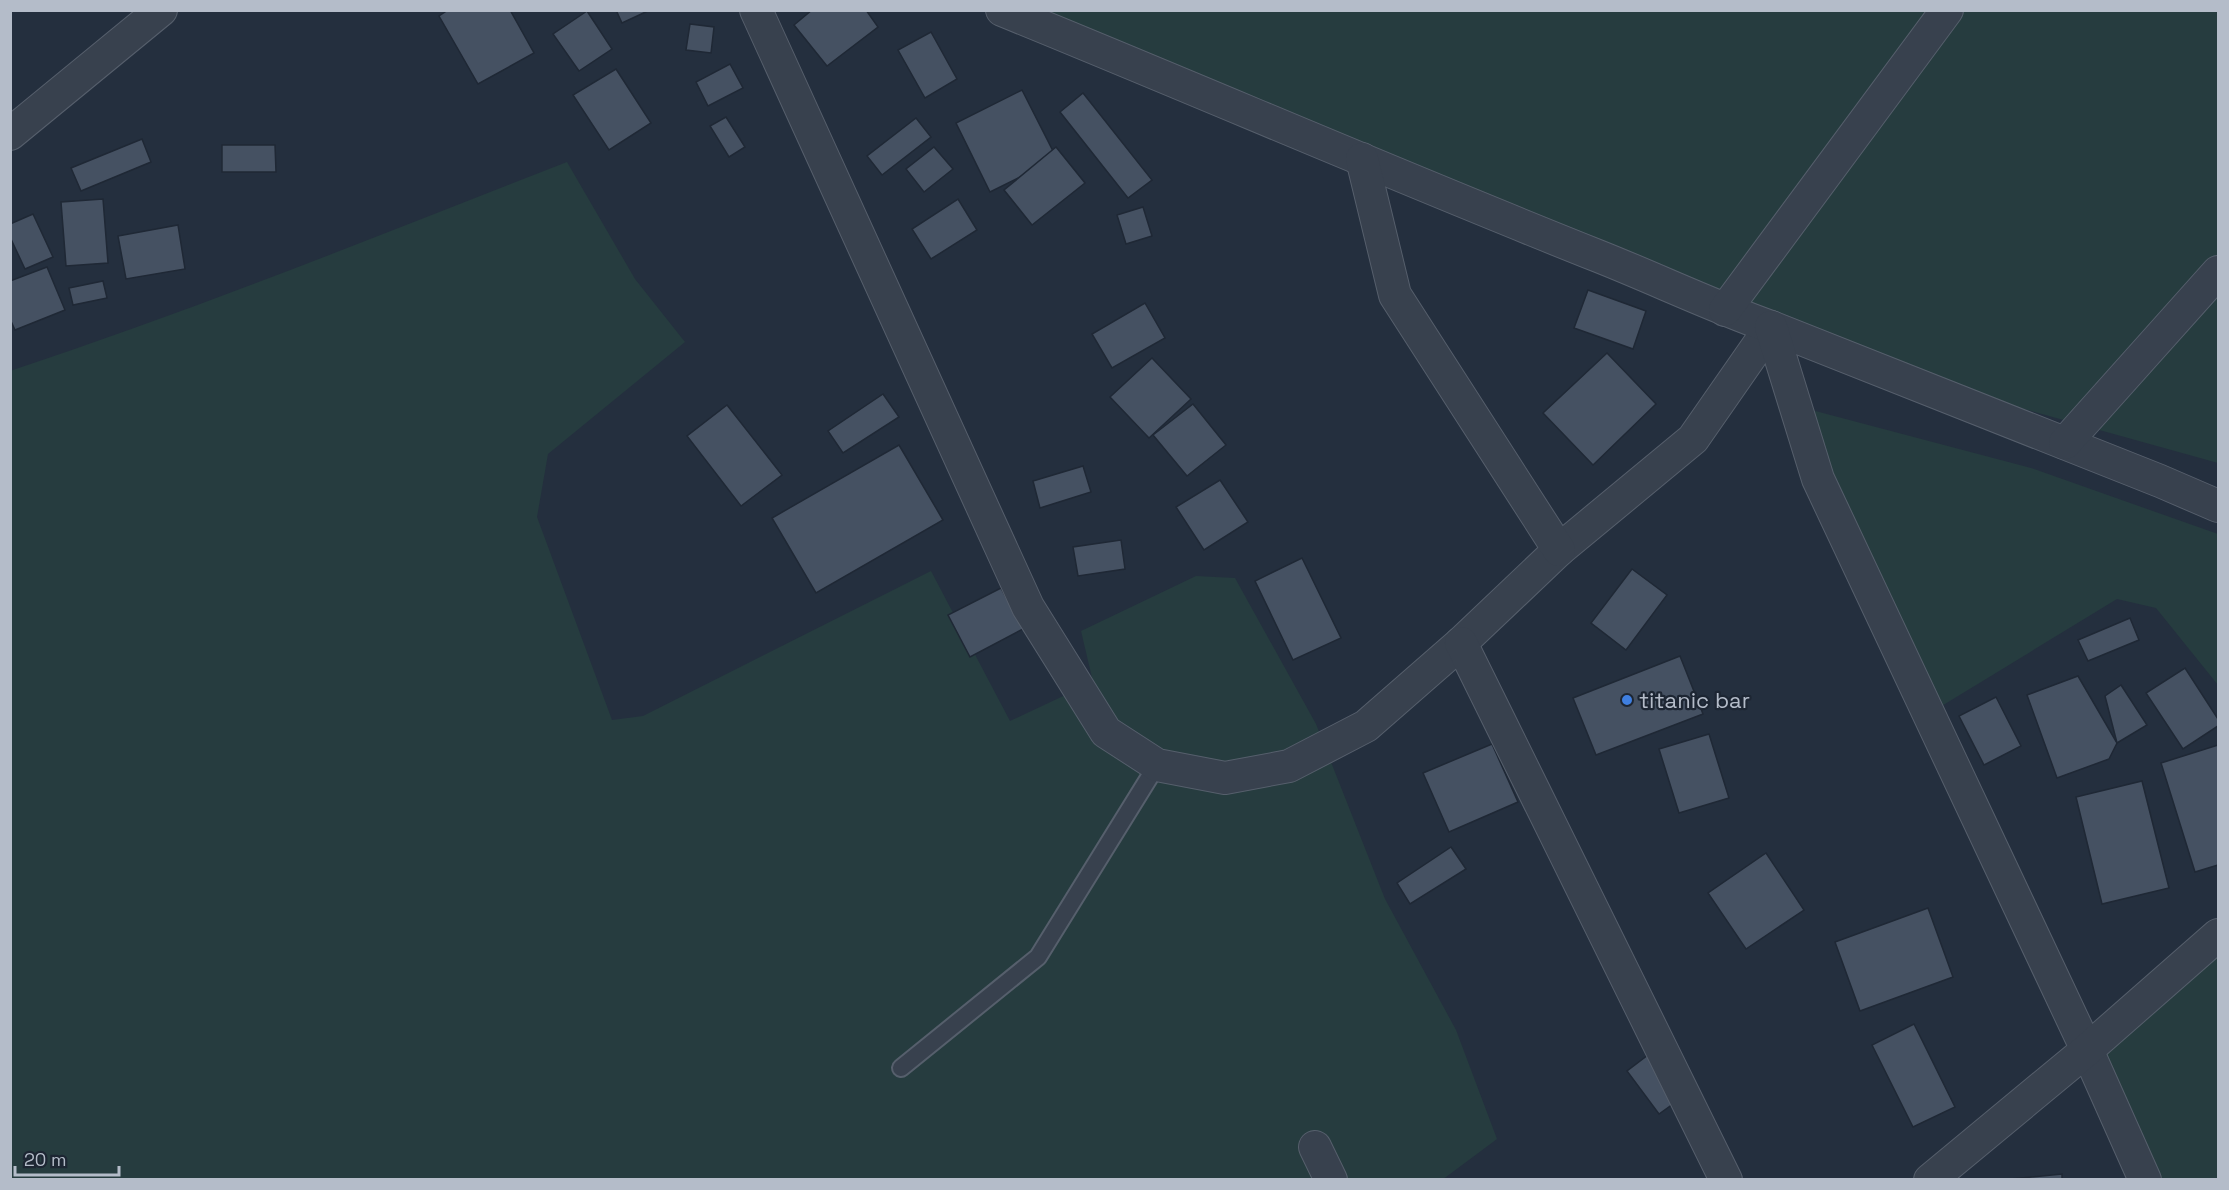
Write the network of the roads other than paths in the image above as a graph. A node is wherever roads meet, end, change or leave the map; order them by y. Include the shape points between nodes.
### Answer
1 (162, 10) edge
2 (756, 10) edge
3 (1002, 10) edge
4 (1947, 10) edge
5 (10, 134) edge
6 (1362, 159) junction
7 (2218, 272) edge
8 (1725, 310) junction
9 (1771, 327) junction
10 (2065, 443) junction
11 (2218, 506) edge
12 (1559, 550) junction
13 (1461, 643) junction
14 (1157, 765) junction
15 (2218, 935) edge
16 (2087, 1050) junction
17 (902, 1068) dead end
18 (1315, 1147) dead end
19 (1331, 1179) edge
20 (1726, 1179) edge
21 (1930, 1179) edge
22 (2145, 1179) edge

1 - 5 street
2 - 14 street via 1028,608 1106,732
3 - 6 street
4 - 8 street
6 - 8 street
6 - 12 street via 1395,295
7 - 10 street
8 - 9 street
9 - 10 street
9 - 12 street via 1693,439
9 - 16 street via 1818,479
10 - 11 street
12 - 13 street
13 - 14 street via 1366,726 1289,766 1225,778
13 - 20 street
14 - 17 lane via 1038,957
15 - 16 street
16 - 21 street
16 - 22 street
18 - 19 street

